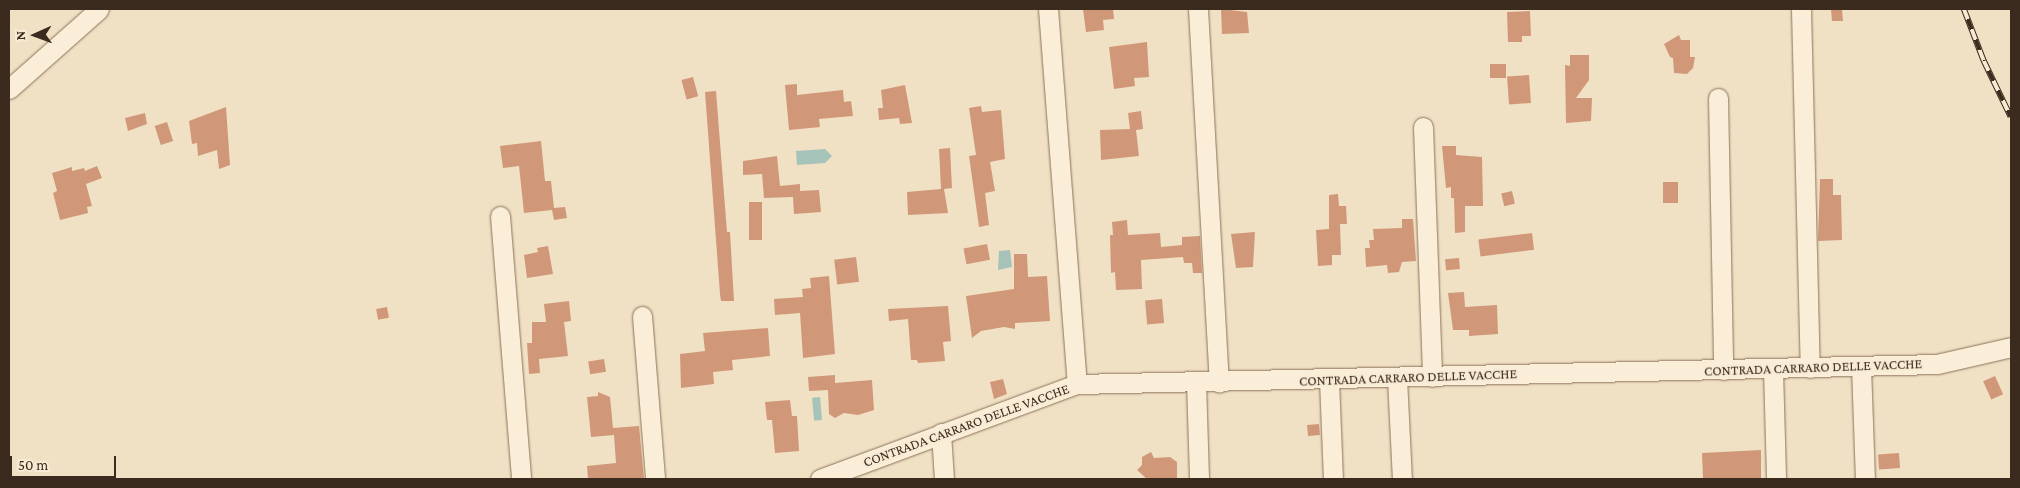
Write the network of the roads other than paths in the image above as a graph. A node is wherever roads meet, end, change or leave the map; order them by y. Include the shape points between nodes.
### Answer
1 (99, 9) edge
2 (1048, 9) edge
3 (1198, 9) edge
4 (1801, 9) edge
5 (9, 88) edge
6 (1718, 98) dead end
7 (1423, 127) dead end
8 (500, 216) dead end
9 (642, 316) dead end
10 (2011, 347) edge
11 (1861, 366) junction
12 (1810, 368) junction
13 (1772, 369) junction
14 (1723, 370) junction
15 (1432, 377) junction
16 (1397, 378) junction
17 (1329, 380) junction
18 (1196, 382) junction
19 (1219, 382) junction
20 (1076, 384) junction
21 (941, 434) junction
22 (521, 479) edge
23 (655, 479) edge
24 (820, 479) edge
25 (944, 479) edge
26 (1199, 479) edge
27 (1333, 479) edge
28 (1402, 479) edge
29 (1776, 479) edge
30 (1865, 479) edge

1 - 5 street
2 - 20 street
3 - 19 street
4 - 12 street
6 - 14 street
7 - 15 street
8 - 22 street
9 - 23 street
10 - 11 street, CONTRADA CARRARO DELLE VACCHE via 1936,364
11 - 12 street, CONTRADA CARRARO DELLE VACCHE
11 - 30 street
12 - 13 street, CONTRADA CARRARO DELLE VACCHE
13 - 14 street, CONTRADA CARRARO DELLE VACCHE
13 - 29 street
14 - 15 street, CONTRADA CARRARO DELLE VACCHE
15 - 16 street, CONTRADA CARRARO DELLE VACCHE
16 - 17 street, CONTRADA CARRARO DELLE VACCHE
16 - 28 street
17 - 19 street, CONTRADA CARRARO DELLE VACCHE
17 - 27 street
18 - 19 street, CONTRADA CARRARO DELLE VACCHE
18 - 20 street, CONTRADA CARRARO DELLE VACCHE
18 - 26 street
20 - 21 street, CONTRADA CARRARO DELLE VACCHE
21 - 24 street, CONTRADA CARRARO DELLE VACCHE
21 - 25 street

